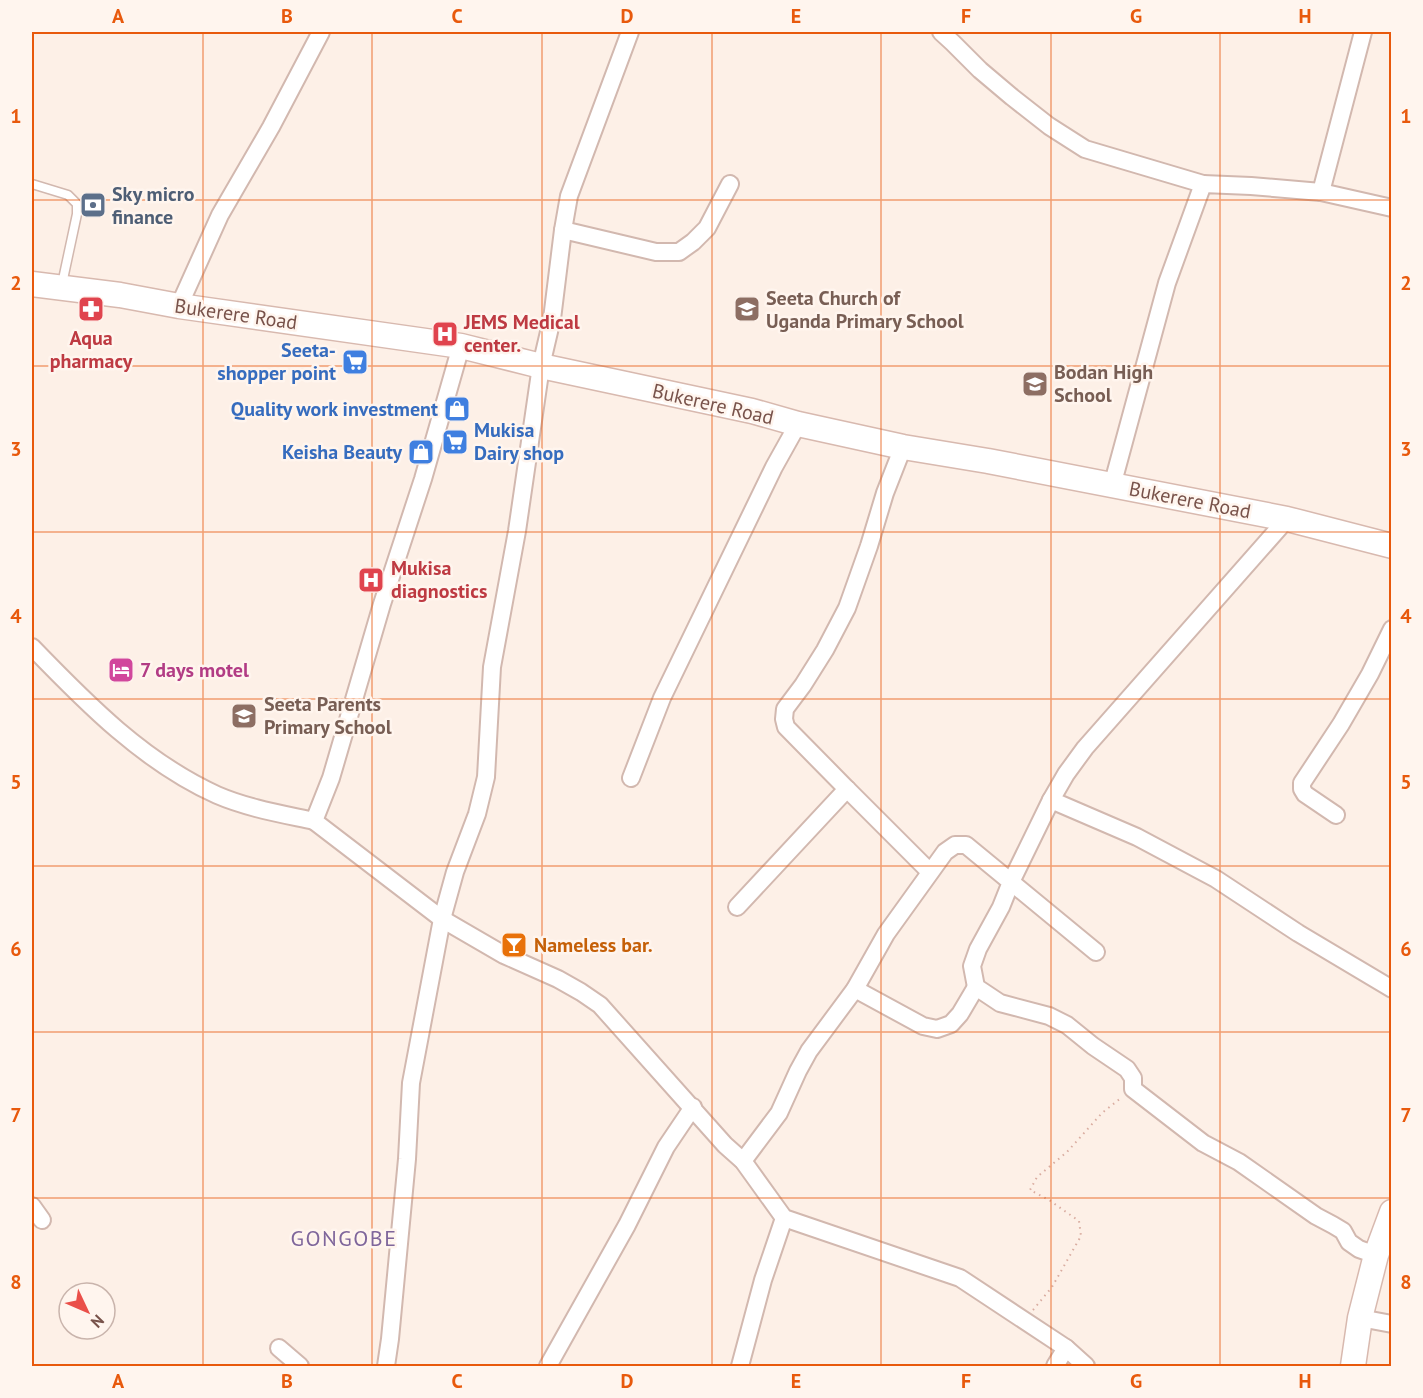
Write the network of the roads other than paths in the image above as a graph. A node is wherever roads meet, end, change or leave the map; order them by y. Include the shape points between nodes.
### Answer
1 (321, 32) edge
2 (630, 32) edge
3 (1363, 32) edge
4 (951, 35) edge
5 (32, 184) edge
6 (730, 184) dead end
7 (1203, 184) junction
8 (1321, 192) junction
9 (1392, 208) edge
10 (563, 230) junction
11 (32, 284) edge
12 (62, 288) junction
13 (179, 306) junction
14 (461, 346) junction
15 (542, 366) junction
16 (798, 424) junction
17 (903, 447) junction
18 (1112, 486) junction
19 (1287, 519) junction
20 (1392, 546) edge
21 (1392, 629) edge
22 (32, 647) edge
23 (632, 778) dead end
24 (848, 789) junction
25 (1051, 800) junction
26 (1336, 815) dead end
27 (314, 821) junction
28 (930, 872) junction
29 (1011, 882) junction
30 (737, 907) dead end
31 (442, 919) junction
32 (1096, 952) dead end
33 (976, 987) junction
34 (855, 989) junction
35 (1392, 989) edge
36 (693, 1107) junction
37 (744, 1161) junction
38 (32, 1206) edge
39 (1391, 1215) edge
40 (784, 1218) junction
41 (42, 1220) dead end
42 (1376, 1255) junction
43 (1360, 1318) junction
44 (1392, 1324) edge
45 (279, 1348) dead end
46 (1066, 1348) junction
47 (300, 1366) edge
48 (386, 1366) edge
49 (548, 1366) edge
50 (740, 1366) edge
51 (1055, 1366) edge
52 (1086, 1366) edge
53 (1353, 1366) edge

1 - 13 street via 220,215
2 - 10 street via 569,196
3 - 8 street
4 - 7 street via 980,70 1049,126 1086,149
5 - 12 lane via 68,195 77,204
6 - 10 street via 707,228 679,252 656,252
7 - 8 street
7 - 18 street via 1167,284
8 - 9 street
10 - 15 street
11 - 12 main road, Bukerere Road
12 - 13 main road, Bukerere Road
13 - 14 main road, Bukerere Road
14 - 15 main road, Bukerere Road
14 - 27 street via 331,778
15 - 16 main road, Bukerere Road
15 - 31 street via 492,667 486,777
16 - 17 main road, Bukerere Road
16 - 23 street via 662,698
17 - 18 main road, Bukerere Road
17 - 24 street via 847,608 825,650 785,709 786,727
18 - 19 main road, Bukerere Road
19 - 20 main road, Bukerere Road
19 - 25 street via 1085,748
21 - 26 street via 1341,724 1302,783 1305,794
22 - 27 street via 122,734 167,769 218,796
24 - 28 street
24 - 30 street
25 - 29 street
25 - 35 street via 1137,837 1216,879
27 - 31 street
28 - 29 street via 945,852 955,845 966,845
28 - 34 street via 886,934
29 - 32 street
29 - 33 street via 972,966
31 - 36 street via 600,1005
31 - 48 street via 411,1083
33 - 34 street via 951,1024 937,1029 923,1026
33 - 42 street via 1000,1003 1067,1025 1127,1069 1133,1078 1133,1089 1203,1143 1239,1162 1343,1231 1359,1249
34 - 37 street via 809,1051 779,1113
36 - 37 street
36 - 49 street via 666,1147
37 - 40 street
38 - 41 street
39 - 42 main road
40 - 46 street via 960,1278
40 - 50 street
42 - 43 main road
43 - 44 street
43 - 53 main road
45 - 47 street
46 - 51 street
46 - 52 street

